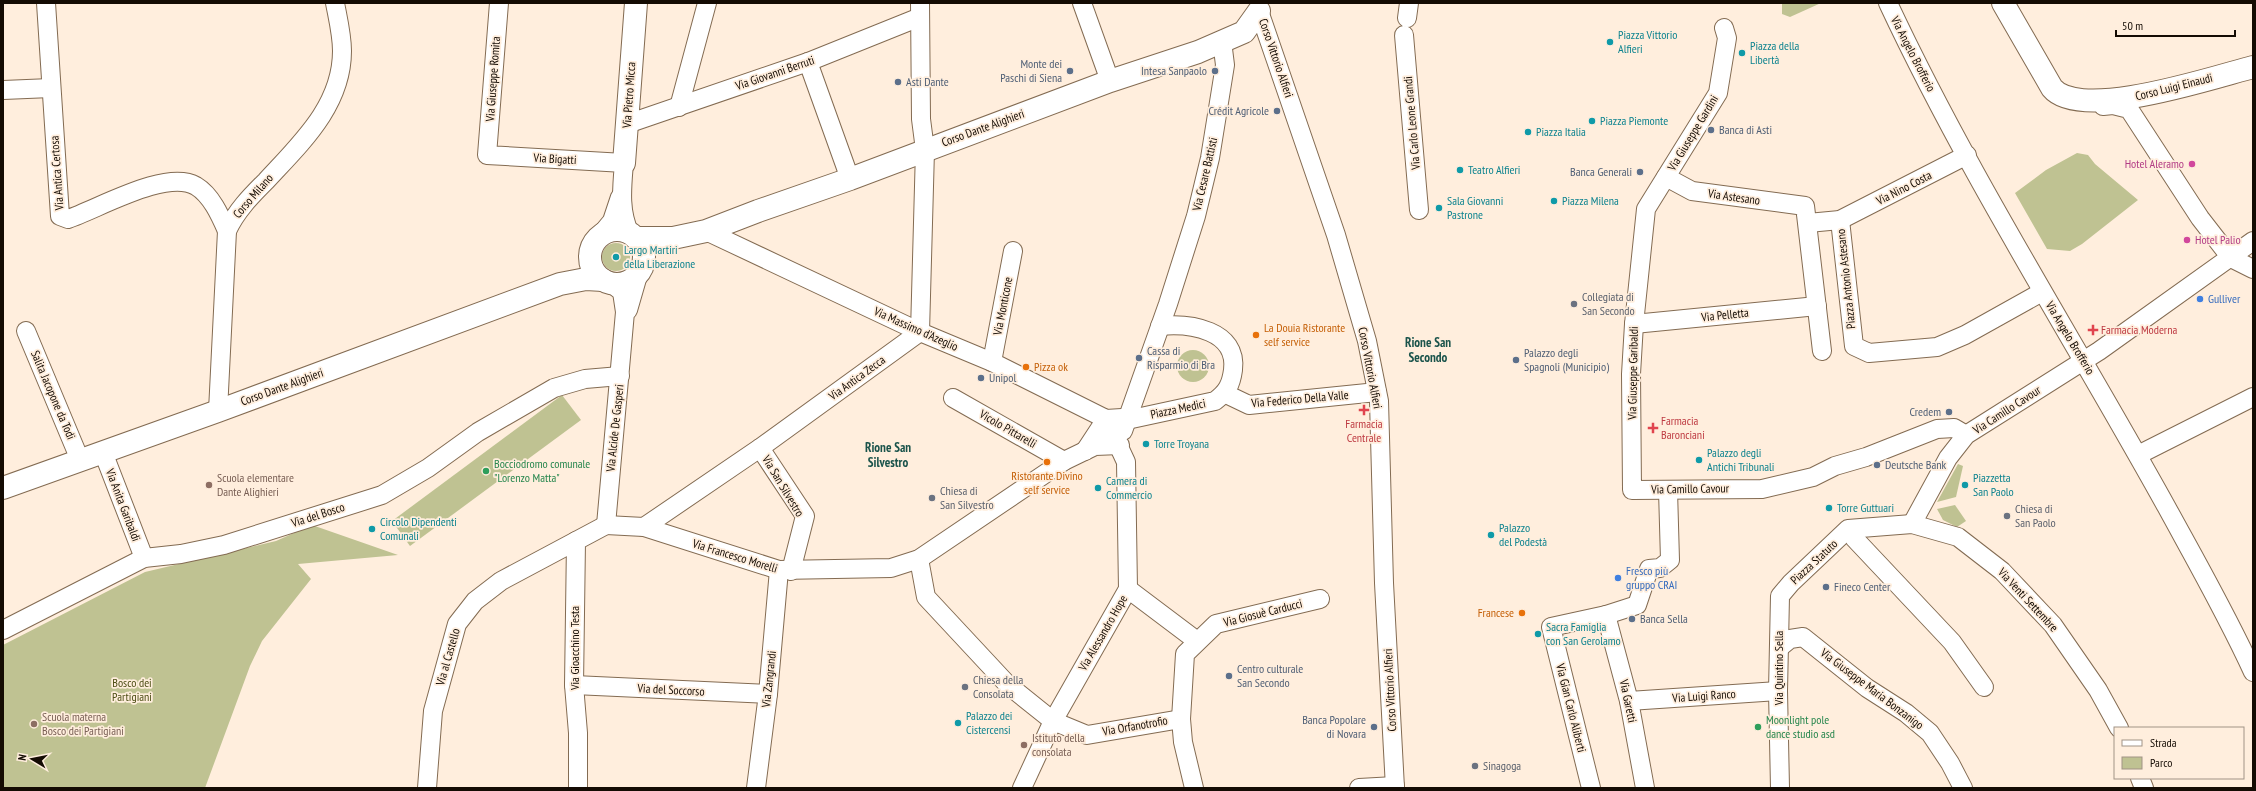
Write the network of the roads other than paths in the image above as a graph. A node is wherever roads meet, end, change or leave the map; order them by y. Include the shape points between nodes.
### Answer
1 (46, 3) edge
2 (335, 3) edge
3 (498, 3) edge
4 (636, 3) edge
5 (707, 3) edge
6 (1082, 3) edge
7 (1888, 3) edge
8 (2002, 3) edge
9 (1256, 6) edge
10 (920, 10) edge
11 (1407, 19) edge
12 (1724, 28) dead end
13 (1222, 41) junction
14 (808, 62) junction
15 (2253, 67) edge
16 (1110, 82) junction
17 (51, 88) junction
18 (3, 90) edge
19 (2057, 93) junction
20 (679, 107) junction
21 (627, 124) junction
22 (925, 150) junction
23 (487, 155) joint
24 (1967, 155) junction
25 (624, 163) junction
26 (1666, 177) junction
27 (850, 179) junction
28 (622, 187) junction
29 (1646, 209) joint
30 (1419, 210) dead end
31 (1806, 214) junction
32 (1840, 220) junction
33 (227, 231) junction
34 (702, 232) junction
35 (633, 236) junction
36 (2253, 241) edge
37 (595, 243) junction
38 (1013, 251) dead end
39 (2231, 258) junction
40 (2253, 269) edge
41 (640, 271) junction
42 (607, 282) junction
43 (560, 284) junction
44 (2042, 292) junction
45 (1168, 304) joint
46 (1817, 306) junction
47 (1634, 324) junction
48 (1160, 326) junction
49 (26, 330) dead end
50 (624, 330) junction
51 (920, 332) junction
52 (1822, 351) dead end
53 (2084, 360) junction
54 (992, 362) junction
55 (620, 376) junction
56 (1377, 392) junction
57 (1226, 394) junction
58 (2253, 397) edge
59 (953, 398) dead end
60 (218, 411) junction
61 (1106, 419) junction
62 (1127, 420) junction
63 (1966, 435) junction
64 (1120, 445) junction
65 (760, 448) junction
66 (1085, 451) junction
67 (103, 452) junction
68 (2138, 456) junction
69 (80, 460) junction
70 (1064, 461) junction
71 (3, 488) edge
72 (1632, 490) joint
73 (1668, 490) junction
74 (1912, 524) junction
75 (606, 525) junction
76 (644, 528) junction
77 (1851, 534) junction
78 (576, 541) junction
79 (144, 558) junction
80 (919, 559) junction
81 (785, 570) junction
82 (1128, 589) junction
83 (1780, 596) joint
84 (1320, 599) dead end
85 (1606, 615) junction
86 (3, 630) edge
87 (1197, 641) junction
88 (1779, 648) junction
89 (2253, 672) edge
90 (574, 685) junction
91 (1984, 688) dead end
92 (1778, 691) junction
93 (768, 694) junction
94 (1629, 700) junction
95 (1182, 719) junction
96 (1053, 721) junction
97 (2118, 727) edge
98 (1395, 787) edge
99 (427, 788) edge
100 (578, 788) edge
101 (756, 788) edge
102 (1022, 788) edge
103 (1194, 788) edge
104 (1359, 788) edge
105 (1591, 788) edge
106 (1644, 788) edge
107 (1780, 788) edge
108 (1963, 788) edge

1 - 17 street, Via Antica Certosa
2 - 33 street, Corso Milano via 341,36 342,61 338,79 326,108 312,131 240,209
3 - 23 street, Via Giuseppe Romita
4 - 21 street, Via Pietro Micca
5 - 20 street
6 - 16 street
7 - 24 street, Via Angelo Brofferio via 1957,141
8 - 19 street
9 - 13 street, Corso Dante Alighieri via 1244,32
9 - 56 street, Corso Vittorio Alfieri via 1336,235 1367,341
10 - 14 street, Via Giovanni Berruti
10 - 22 street via 921,118
11 - 30 street, Via Carlo Leone Grandi
12 - 26 street, Via Giuseppe Gardini via 1727,38 1718,94
13 - 16 street, Corso Dante Alighieri via 1198,52
13 - 45 street, Via Cesare Battisti via 1225,65 1210,158 1196,216
14 - 20 street, Via Giovanni Berruti
14 - 27 street
15 - 19 street, Corso Luigi Einaudi via 2140,97 2082,101
16 - 22 street, Corso Dante Alighieri
17 - 18 street
17 - 33 street, Via Antica Certosa via 59,211 62,217 70,218 157,184 177,182 200,189 216,209
19 - 39 street via 2070,106 2078,108 2113,105 2129,109 2200,218
20 - 21 street, Via Giovanni Berruti
21 - 25 street, Via Pietro Micca
22 - 27 street, Corso Dante Alighieri
22 - 51 street
23 - 25 street, Via Bigatti
24 - 32 street, Via Nino Costa
24 - 44 street, Via Angelo Brofferio
25 - 28 street, Via Pietro Micca
26 - 29 street, Via Giuseppe Gardini
26 - 31 street, Via Astesano via 1692,191
27 - 34 street, Corso Dante Alighieri
28 - 35 street, Via Pietro Micca via 622,211
28 - 37 street, Via Pietro Micca via 612,221
29 - 47 street, Via Giuseppe Garibaldi
31 - 32 street, Piazza Antonio Astesano
31 - 46 street
32 - 44 street, Piazza Antonio Astesano via 1854,346 1869,353 1937,347 1965,335
33 - 60 street, Corso Milano
34 - 35 street, Corso Dante Alighieri via 673,238
34 - 41 street, Corso Dante Alighieri via 658,251
34 - 51 street, Via Massimo d'Azeglio
35 - 37 street via 612,230
35 - 41 street via 643,250
36 - 39 street, Via Camillo Cavour
37 - 42 street via 591,263 594,271
37 - 43 street, Corso Dante Alighieri via 583,265
38 - 54 street, Via Monticone
39 - 40 street
39 - 53 street, Via Camillo Cavour
41 - 42 street via 627,282
41 - 50 street, Via Alcide De Gasperi via 630,297
42 - 43 street, Corso Dante Alighieri via 588,278
42 - 50 street, Via Alcide De Gasperi via 619,288 624,297
43 - 60 street, Corso Dante Alighieri
44 - 53 street, Via Angelo Brofferio
45 - 48 street, Piazza Medici
46 - 47 street, Via Pelletta
46 - 52 street
47 - 72 street, Via Giuseppe Garibaldi via 1631,374
48 - 57 street via 1179,324 1218,335 1226,341 1233,364 1231,382
48 - 62 street, Piazza Medici
49 - 69 street, Salita Jacopone da Todi
50 - 55 street, Via Alcide De Gasperi
51 - 54 street, Via Massimo d'Azeglio
51 - 65 street, Via Antica Zecca
53 - 63 street, Via Camillo Cavour
53 - 68 street, Via Angelo Brofferio
54 - 61 street, Via Massimo d'Azeglio
55 - 75 street, Via Alcide De Gasperi
55 - 79 street, Via del Bosco via 584,379 554,388 478,432 428,468 382,495 224,545 182,554
56 - 57 street, Via Federico Della Valle via 1249,405
56 - 98 street, Corso Vittorio Alfieri
57 - 62 street, Piazza Medici via 1215,401
58 - 68 street
59 - 70 street, Vicolo Pittarelli
60 - 67 street, Corso Dante Alighieri
61 - 62 street, Via Massimo d'Azeglio
61 - 64 street, Via Alessandro Hope
61 - 66 street
62 - 64 street
63 - 73 street, Via Camillo Cavour via 1954,428 1937,430 1835,466 1813,477 1762,488
63 - 74 street via 1948,458
64 - 66 street via 1095,446
64 - 82 street, Via Alessandro Hope via 1126,462
65 - 76 street, Via Antica Zecca
65 - 81 street, Via San Silvestro via 805,516
66 - 70 street
67 - 69 street, Corso Dante Alighieri
67 - 79 street, Via Anita Garibaldi
68 - 89 street, Via Angelo Brofferio via 2233,628
69 - 71 street, Corso Dante Alighieri
70 - 80 street, Via Francesco Morelli
72 - 73 street, Via Camillo Cavour
73 - 85 street via 1670,560 1660,568 1649,569 1637,605
74 - 77 street, Via Venti Settembre
74 - 97 street, Via Venti Settembre via 1958,537 2002,571 2053,624 2098,690
75 - 76 street, Via Francesco Morelli
75 - 78 street
76 - 81 street, Via Francesco Morelli
77 - 83 street, Piazza Statuto via 1791,583
77 - 91 street via 1952,642
78 - 90 street, Via Gioacchino Testa
78 - 99 street, Via al Castello via 501,581 475,600 457,624 433,711
79 - 86 street, Via del Bosco
80 - 81 street, Via Francesco Morelli via 891,568
80 - 96 street, Via Orfanotrofio via 926,597 1008,685
81 - 93 street, Via Zangrandi
82 - 87 street
82 - 96 street, Via Alessandro Hope
83 - 88 street, Via Quintino Sella
84 - 87 street, Via Giosuè Carducci via 1216,624
85 - 94 street, Via Garetti
85 - 105 street, Via Gian Carlo Aliberti via 1551,627
87 - 95 street, Via Giosuè Carducci via 1185,654
88 - 92 street, Via Quintino Sella
88 - 108 street, Via Giuseppe Maria Bonzanigo via 1790,639 1803,638 1867,688 1906,713 1930,733
90 - 93 street, Via del Soccorso
90 - 100 street, Via Gioacchino Testa via 578,733
92 - 94 street, Via Luigi Ranco
92 - 107 street, Via Quintino Sella
93 - 101 street, Via Zangrandi
94 - 106 street, Via Garetti
95 - 96 street, Via Orfanotrofio via 1087,735
95 - 103 street, Via Giosuè Carducci via 1183,742
96 - 102 street, Via Alessandro Hope
98 - 104 street

